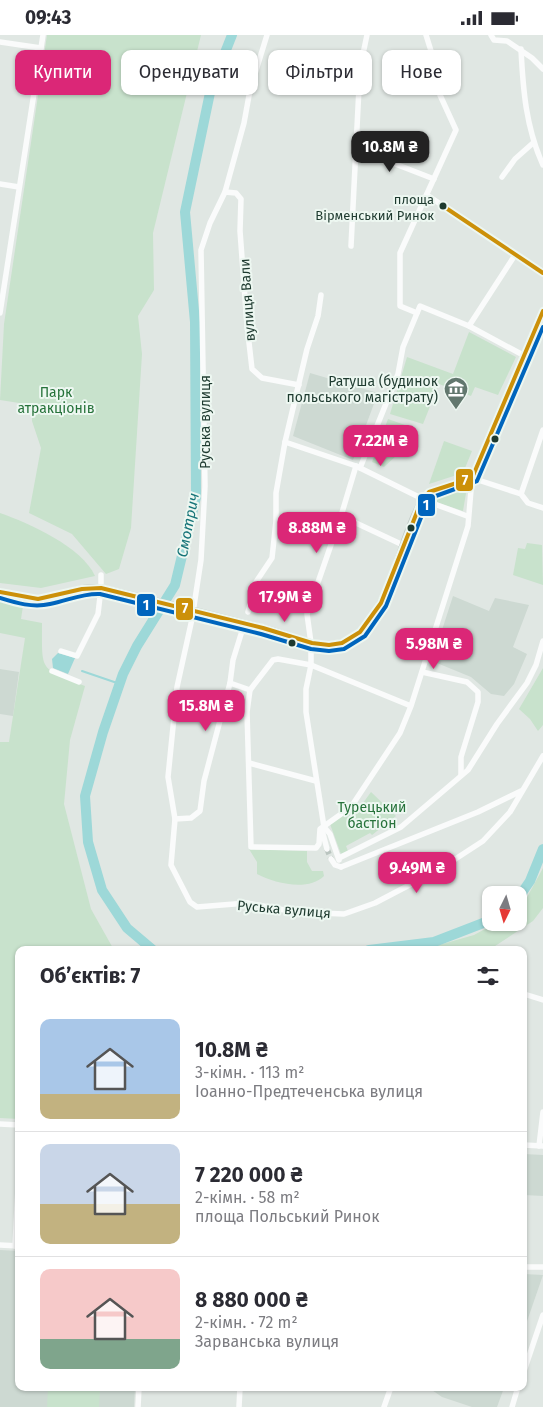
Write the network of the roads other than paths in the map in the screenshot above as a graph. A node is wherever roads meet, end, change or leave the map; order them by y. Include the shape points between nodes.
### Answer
1 (43, 35) edge
2 (268, 35) edge
3 (367, 35) edge
4 (426, 35) edge
5 (491, 35) edge
6 (0, 41) edge
7 (41, 49) junction
8 (521, 49) junction
9 (543, 69) edge
10 (533, 143) junction
11 (354, 148) junction
12 (543, 165) edge
13 (502, 177) dead end
14 (434, 179) junction
15 (0, 184) edge
16 (19, 187) junction
17 (225, 192) junction
18 (427, 195) junction
19 (351, 246) dead end
20 (514, 255) junction
21 (543, 273) edge
22 (321, 295) dead end
23 (543, 311) edge
24 (0, 313) edge
25 (417, 313) junction
26 (543, 323) edge
27 (469, 326) junction
28 (532, 332) junction
29 (523, 355) junction
30 (299, 385) junction
31 (543, 430) edge
32 (285, 442) junction
33 (358, 467) junction
34 (472, 478) junction
35 (521, 493) junction
36 (424, 498) junction
37 (543, 508) edge
38 (341, 516) junction
39 (468, 516) junction
40 (403, 545) junction
41 (101, 575) dead end
42 (101, 585) junction
43 (0, 592) edge
44 (248, 612) dead end
45 (242, 631) dead end
46 (543, 641) edge
47 (311, 643) junction
48 (61, 651) dead end
49 (311, 665) junction
50 (52, 671) dead end
51 (422, 672) junction
52 (79, 682) dead end
53 (230, 683) junction
54 (250, 690) junction
55 (411, 706) junction
56 (543, 756) edge
57 (249, 763) junction
58 (462, 775) junction
59 (316, 781) junction
60 (522, 789) junction
61 (174, 819) junction
62 (324, 827) junction
63 (327, 849) tunnel mouth
64 (339, 858) junction
65 (331, 859) tunnel mouth
66 (341, 867) junction
67 (527, 994) edge
68 (543, 1000) edge
69 (543, 1112) edge
70 (0, 1124) edge
71 (15, 1125) edge
72 (527, 1145) edge
73 (541, 1146) edge
74 (0, 1245) edge
75 (15, 1246) edge
76 (527, 1267) edge
77 (543, 1267) edge
78 (543, 1315) edge
79 (527, 1362) edge
80 (139, 1391) edge
81 (240, 1391) edge
82 (389, 1391) edge
83 (517, 1391) edge
84 (138, 1407) edge
85 (239, 1407) edge
86 (384, 1407) edge
87 (512, 1407) edge

1 - 7 street
2 - 17 street, Руська вулиця via 250,90
3 - 11 street via 360,68
4 - 14 street via 437,70 440,95 456,130
5 - 8 street via 494,40 507,41
6 - 7 street
7 - 16 street
8 - 9 street
8 - 10 street via 524,104
10 - 12 street
10 - 13 street via 515,159
11 - 14 street
11 - 19 street
14 - 18 street
15 - 16 street
16 - 24 street
17 - 30 street, вулиця Вали via 236,193 241,199 240,231 252,369 262,378
17 - 61 street, Руська вулиця via 210,223 201,256 205,486 197,593 177,687 168,762 168,788
18 - 20 street
18 - 25 street via 400,253 400,306
20 - 21 street
20 - 27 street
22 - 30 street
23 - 28 main road
25 - 27 street via 420,306
25 - 33 street via 403,347 398,374
26 - 28 main road
27 - 29 street
28 - 29 main road
29 - 34 main road
30 - 32 street
31 - 35 street
32 - 33 street
32 - 44 street via 276,493 274,553 254,588
33 - 36 street
33 - 38 street
34 - 35 street
34 - 36 main road via 430,492
34 - 39 street
35 - 37 street via 528,503
36 - 39 street
36 - 40 main road
38 - 40 street
38 - 47 street via 307,614
39 - 51 street via 468,526
40 - 47 main road via 386,589 360,633 344,643
41 - 42 street
42 - 43 main road via 49,599
42 - 47 main road via 109,590 253,625
42 - 48 street via 98,614 77,657
45 - 53 street
46 - 58 street via 534,671 522,692
47 - 49 street
49 - 54 street via 273,660
49 - 55 street
49 - 59 street via 306,712
50 - 52 street
51 - 55 street
51 - 58 street via 467,682 478,692 478,702 461,757
53 - 54 street
53 - 61 street via 204,781 200,811 191,818
54 - 57 street via 247,712
55 - 62 street via 400,733 350,807
56 - 60 street, Руська вулиця
57 - 59 street
57 - 62 street via 251,847 316,848 319,831
58 - 64 street via 401,827
59 - 62 street
60 - 61 street, Руська вулиця via 510,812 483,841 420,881 344,914 295,912 247,903 197,907 190,902 172,865
60 - 66 street via 478,812
62 - 63 street
62 - 64 street
64 - 66 street
65 - 66 street
67 - 68 street
69 - 73 street
70 - 71 street
72 - 73 street
74 - 75 street
76 - 77 street
78 - 79 street
80 - 84 street
81 - 85 street
82 - 86 street
83 - 87 street

